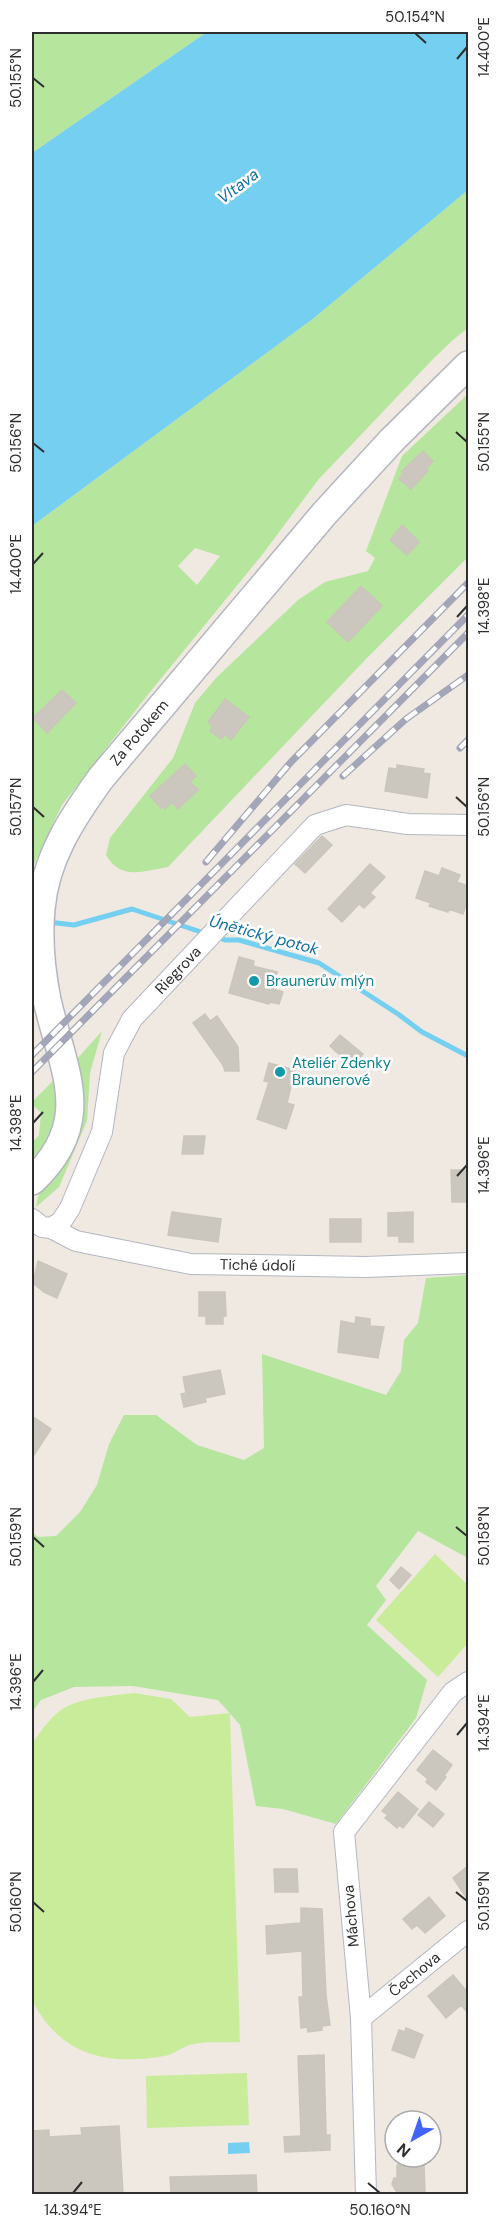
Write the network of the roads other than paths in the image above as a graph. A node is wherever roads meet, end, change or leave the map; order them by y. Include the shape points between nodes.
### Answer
1 (468, 365) edge
2 (468, 825) edge
3 (37, 956) edge
4 (32, 1181) edge
5 (32, 1219) edge
6 (51, 1227) junction
7 (468, 1263) edge
8 (468, 1682) edge
9 (464, 1941) edge
10 (361, 2018) junction
11 (366, 2194) edge

1 - 3 main road, Za Potokem via 324,514 101,778 73,817 53,856 41,906
2 - 6 street, Riegrova via 408,824 346,815 315,825 138,1011 122,1035 112,1059 98,1144 68,1213
3 - 4 main road, Za Potokem via 68,1078 70,1110 61,1144
5 - 6 street via 42,1227
6 - 7 street, Tiché údolí via 76,1241 191,1264 366,1267
8 - 10 street, Máchova via 453,1692 344,1832
9 - 10 street, Čechova
10 - 11 street, Máchova

